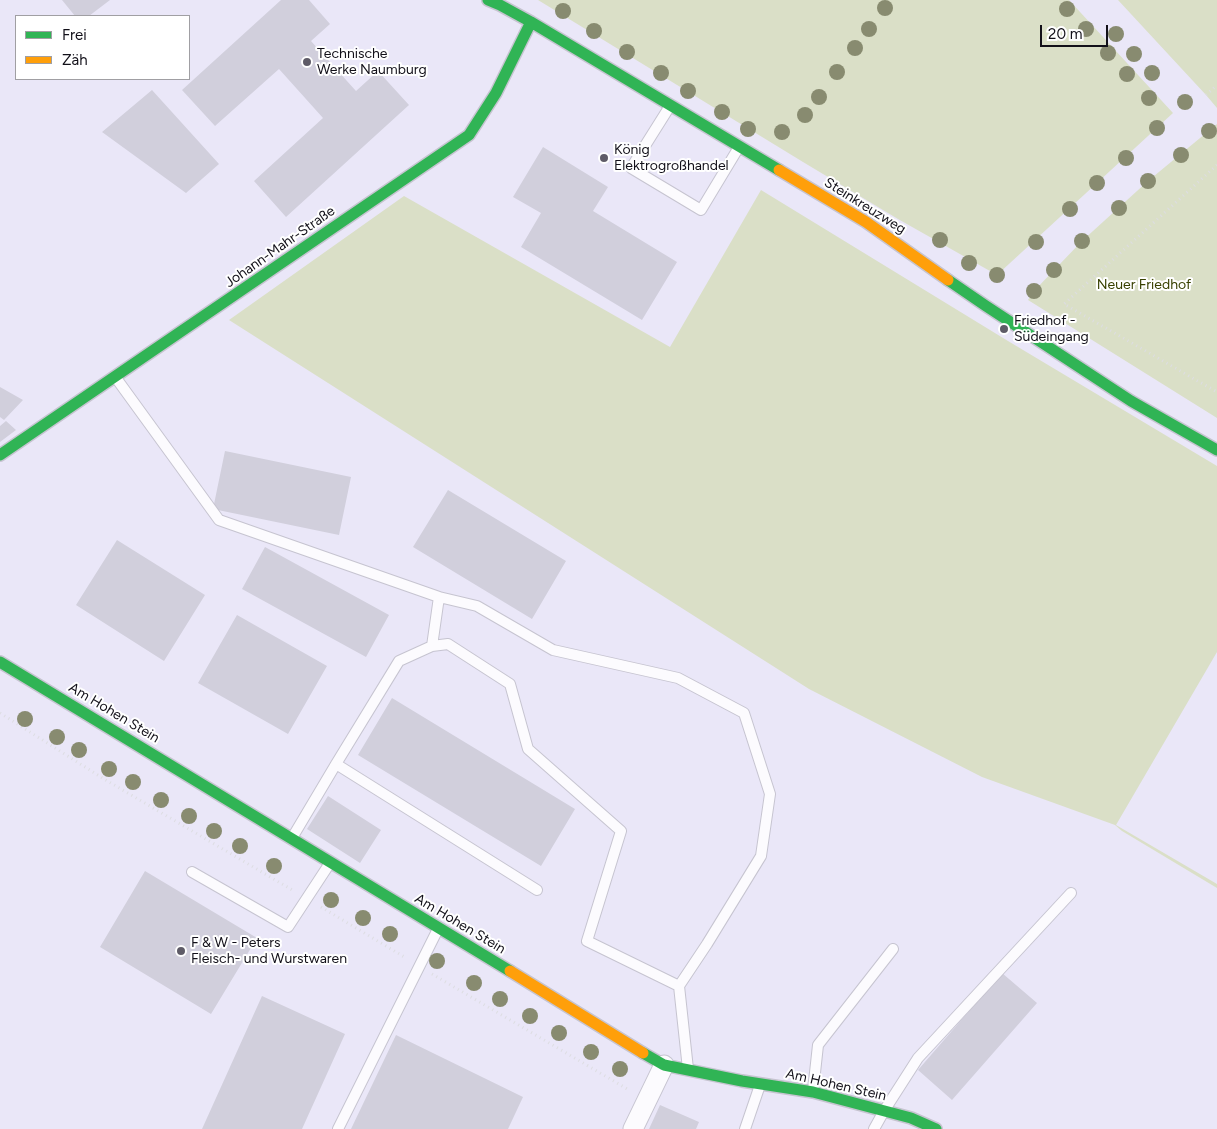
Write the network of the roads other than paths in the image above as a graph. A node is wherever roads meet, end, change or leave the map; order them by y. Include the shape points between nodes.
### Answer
1 (488, 0) edge
2 (531, 22) junction
3 (670, 105) junction
4 (739, 146) junction
5 (116, 377) junction
6 (1217, 450) edge
7 (0, 456) edge
8 (439, 597) junction
9 (432, 646) junction
10 (0, 662) edge
11 (336, 764) junction
12 (291, 838) junction
13 (330, 862) junction
14 (192, 872) dead end
15 (538, 890) dead end
16 (1071, 893) dead end
17 (439, 928) junction
18 (893, 949) dead end
19 (679, 986) junction
20 (664, 1066) junction
21 (688, 1070) junction
22 (761, 1084) junction
23 (813, 1092) junction
24 (884, 1111) junction
25 (338, 1129) edge
26 (633, 1129) edge
27 (745, 1129) edge
28 (874, 1129) edge
29 (936, 1129) edge

1 - 2 street, Steinkreuzweg
2 - 3 street, Steinkreuzweg
2 - 5 street, Johann-Mahr-Straße via 496,93 469,135
3 - 4 street, Steinkreuzweg
3 - 4 lane via 631,168 701,210
4 - 6 street, Steinkreuzweg via 866,222 1131,401
5 - 7 street, Johann-Mahr-Straße
5 - 8 lane via 219,520
8 - 9 lane
8 - 19 lane via 477,606 553,650 678,678 744,713 770,794 761,856
9 - 11 lane via 399,661
9 - 19 lane via 448,644 510,684 528,748 622,830 587,941
10 - 12 street, Am Hohen Stein
11 - 12 lane
11 - 15 lane
12 - 13 street, Am Hohen Stein
13 - 14 lane via 288,928
13 - 17 street, Am Hohen Stein
16 - 24 lane via 918,1058
17 - 20 street, Am Hohen Stein
17 - 25 lane
18 - 23 lane via 818,1045
19 - 21 lane
20 - 21 street, Am Hohen Stein
20 - 26 street
21 - 22 street, Am Hohen Stein
22 - 23 street, Am Hohen Stein
22 - 27 lane
23 - 24 street, Am Hohen Stein
24 - 28 lane
24 - 29 street, Am Hohen Stein

